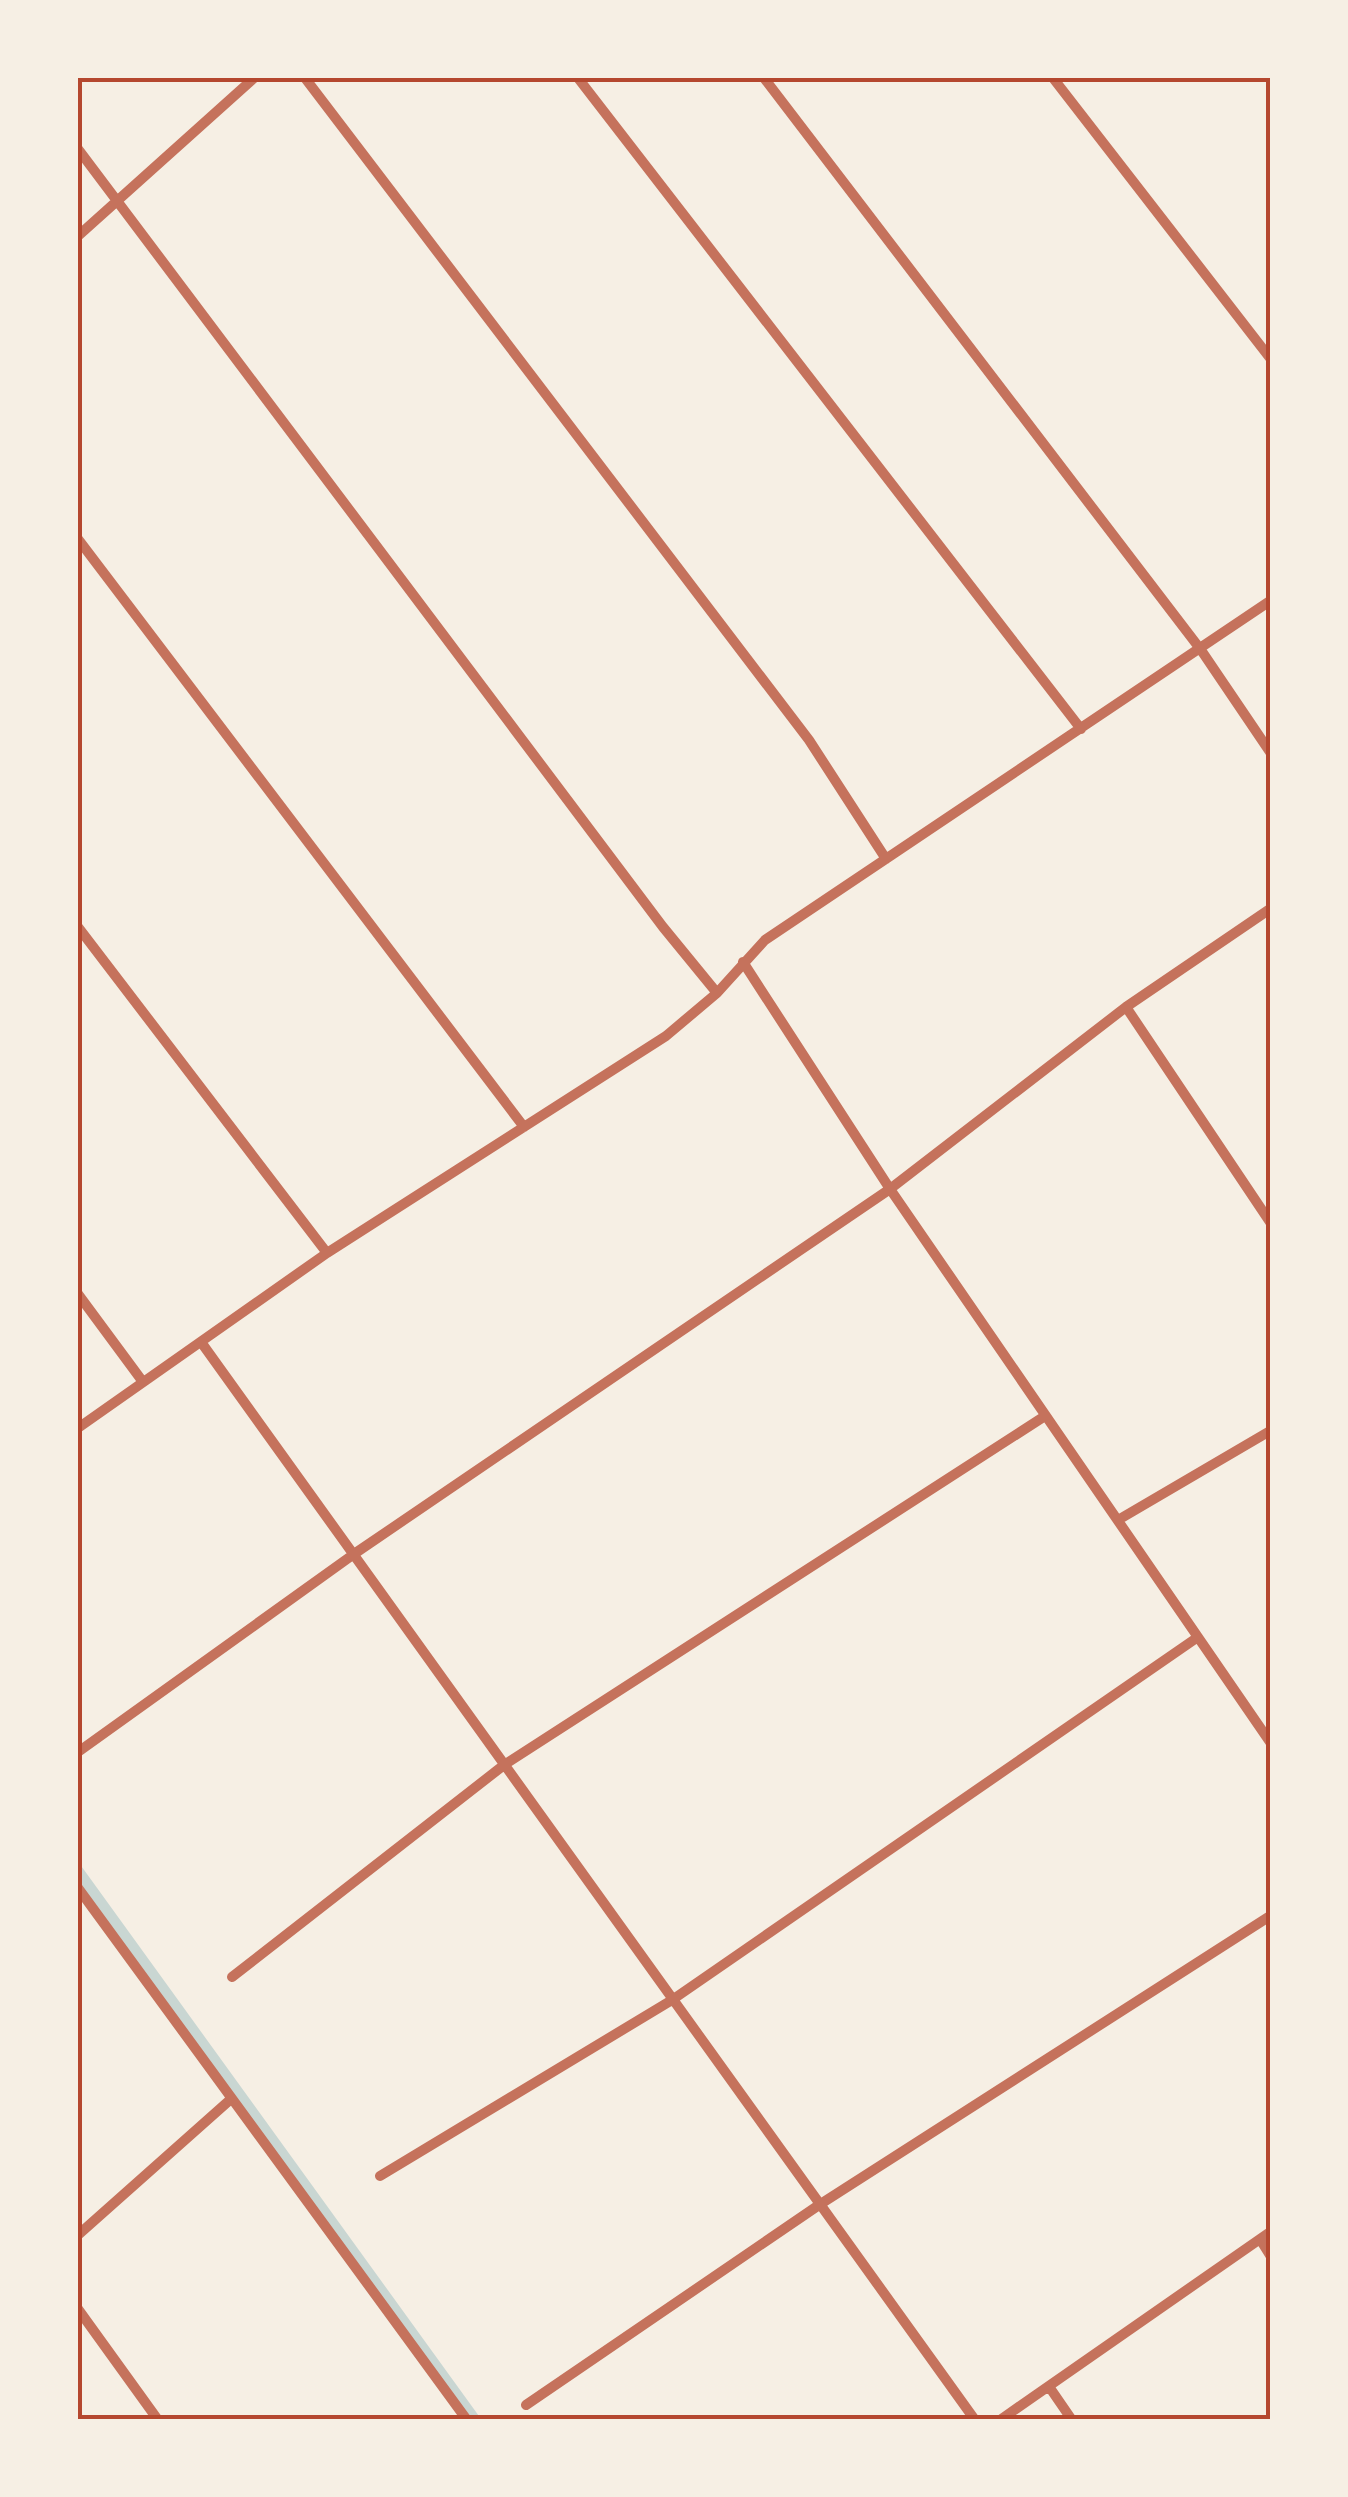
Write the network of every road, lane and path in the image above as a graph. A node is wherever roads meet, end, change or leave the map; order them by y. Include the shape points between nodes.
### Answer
1 (254, 78) edge
2 (305, 78) edge
3 (578, 78) edge
4 (764, 78) edge
5 (1053, 78) edge
6 (78, 150) edge
7 (116, 201) junction
8 (78, 236) edge
9 (1270, 358) edge
10 (78, 539) edge
11 (1270, 601) edge
12 (1201, 650) junction
13 (1081, 729) junction
14 (1270, 752) edge
15 (886, 859) junction
16 (1270, 910) edge
17 (78, 927) edge
18 (743, 962) junction
19 (718, 993) junction
20 (1126, 1006) junction
21 (524, 1127) junction
22 (890, 1189) junction
23 (1270, 1222) edge
24 (327, 1252) junction
25 (78, 1294) edge
26 (201, 1342) junction
27 (142, 1382) junction
28 (1046, 1416) junction
29 (78, 1428) edge
30 (1270, 1431) edge
31 (1118, 1520) junction
32 (354, 1554) junction
33 (1198, 1637) junction
34 (1270, 1742) edge
35 (78, 1752) edge
36 (504, 1764) junction
37 (78, 1888) edge
38 (1270, 1916) edge
39 (232, 1977) dead end
40 (672, 2000) junction
41 (231, 2100) junction
42 (380, 2176) dead end
43 (818, 2205) junction
44 (78, 2235) edge
45 (1265, 2236) edge
46 (1270, 2255) edge
47 (78, 2309) edge
48 (1050, 2388) junction
49 (526, 2404) dead end
50 (158, 2420) edge
51 (467, 2420) edge
52 (975, 2420) edge
53 (1000, 2420) edge
54 (1072, 2420) edge

1 - 7 street
2 - 15 street via 809,740
3 - 13 street
4 - 12 street
5 - 9 street
6 - 7 street
7 - 8 street
7 - 19 street
10 - 21 street
11 - 12 street
12 - 13 street
12 - 14 street
13 - 15 street
15 - 18 street
16 - 20 street
17 - 24 street
18 - 19 street
18 - 22 street
19 - 21 street via 666,1036
20 - 22 street
20 - 23 street
21 - 24 street
22 - 28 street
22 - 32 street
24 - 26 street
25 - 27 street
26 - 27 street
26 - 32 street
27 - 29 street
28 - 31 street
28 - 36 street
30 - 31 street
31 - 33 street
32 - 35 street
32 - 36 street
33 - 34 street
33 - 40 street
36 - 39 street
36 - 40 street
37 - 41 street
38 - 43 street
40 - 42 street
40 - 43 street
41 - 44 street
41 - 51 street
43 - 49 street
43 - 52 street
45 - 46 street
45 - 48 street
47 - 50 street
48 - 53 street
48 - 54 street

